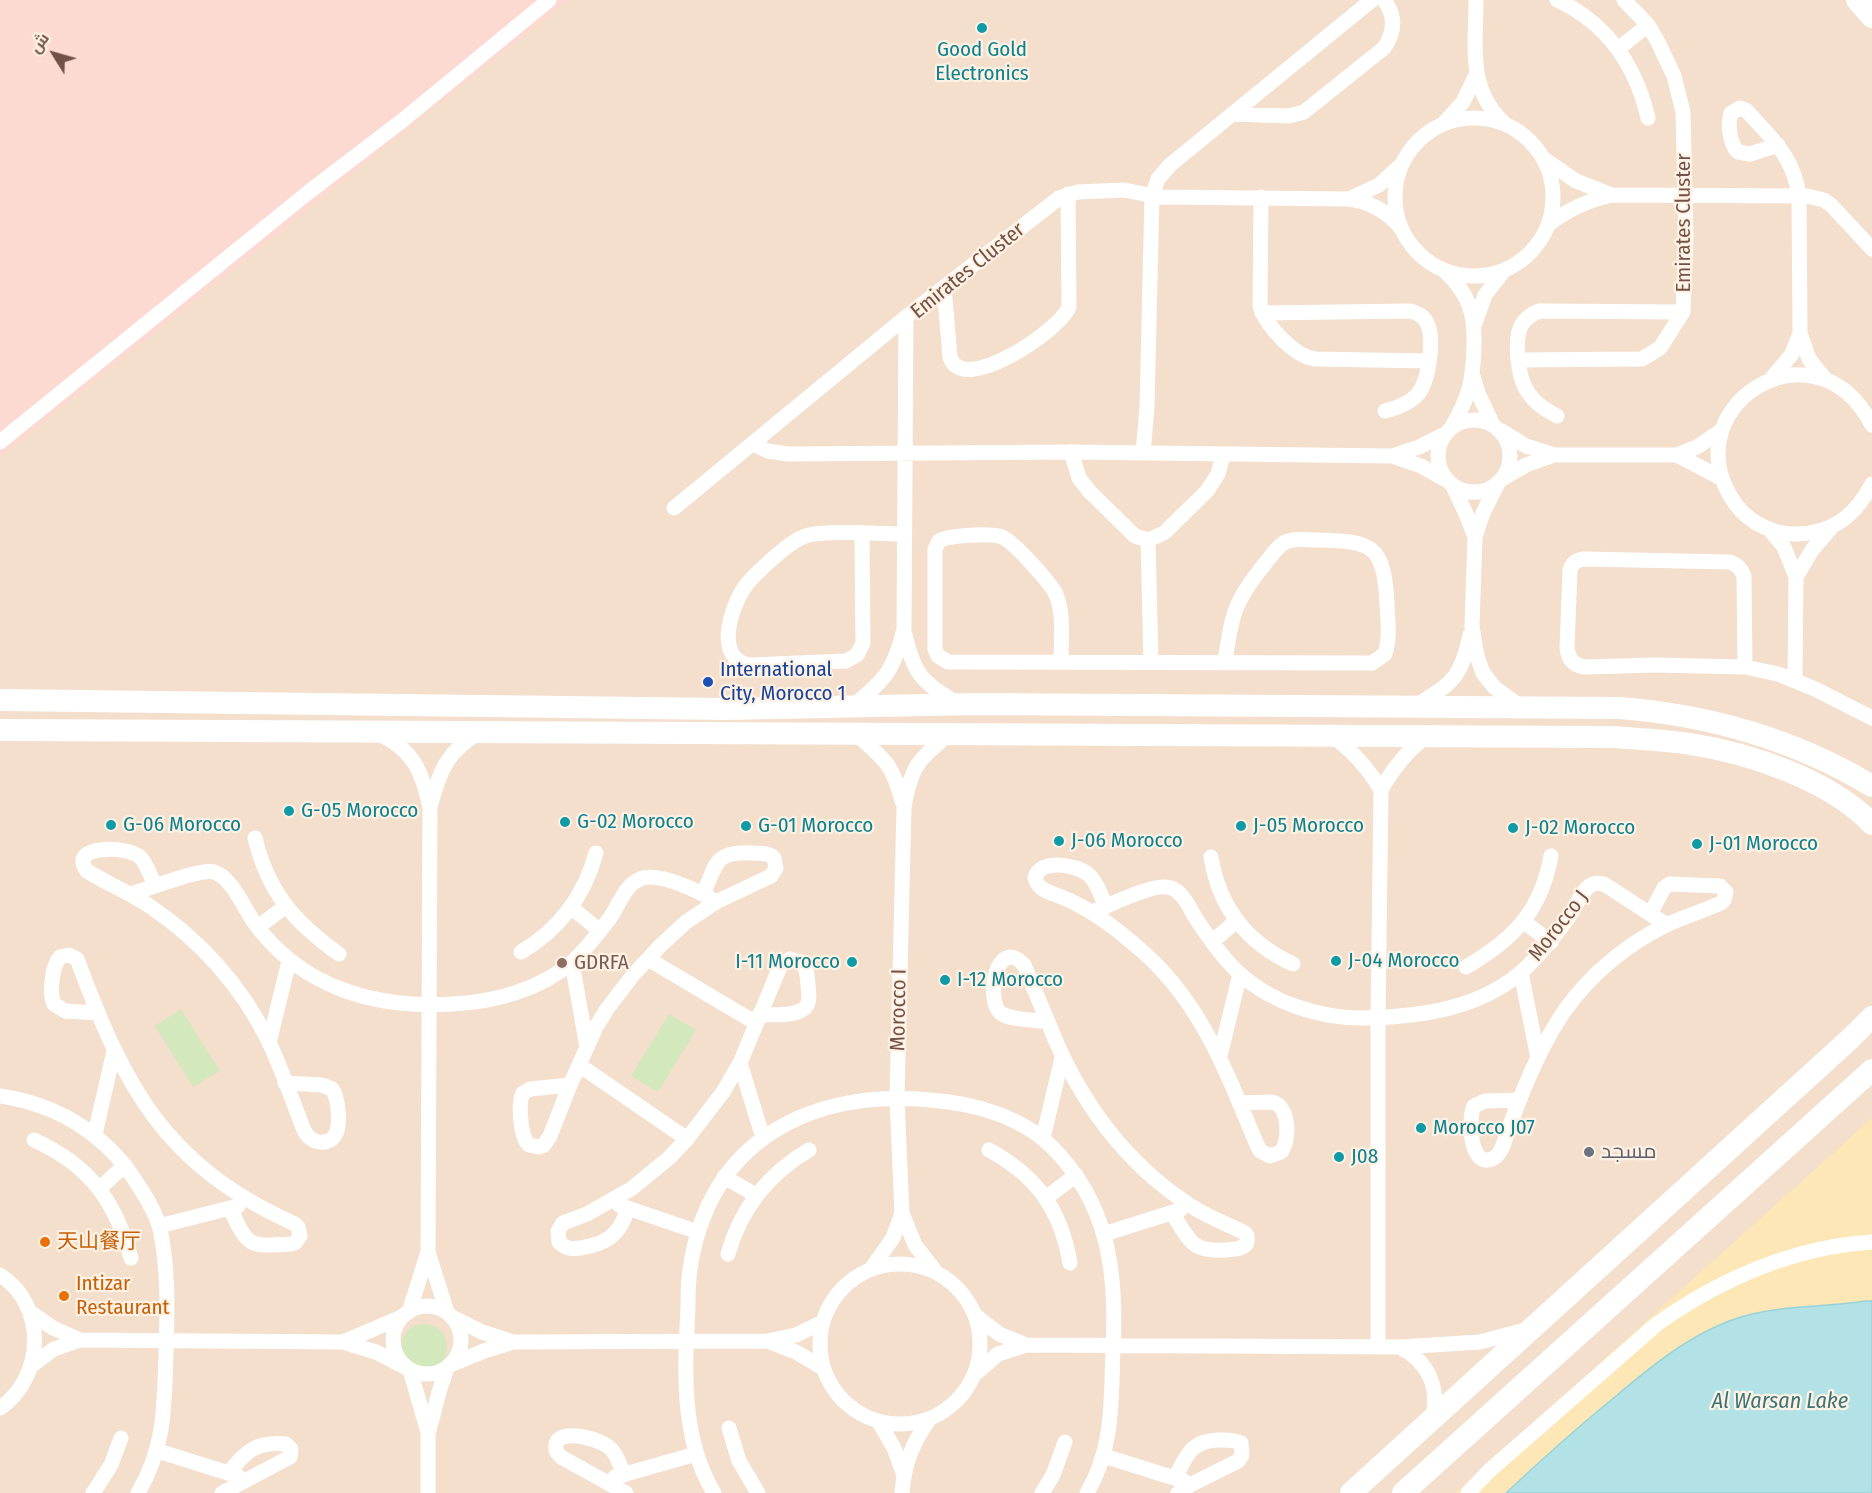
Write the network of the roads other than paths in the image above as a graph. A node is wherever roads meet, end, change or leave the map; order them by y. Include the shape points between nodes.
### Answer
1 (549, 0) edge
2 (1372, 0) edge
3 (1384, 0) edge
4 (1476, 0) edge
5 (1557, 0) edge
6 (1624, 0) edge
7 (1857, 0) edge
8 (1872, 17) edge
9 (1648, 26) junction
10 (1618, 49) junction
11 (1476, 75) junction
12 (1232, 114) junction
13 (1648, 118) dead end
14 (1504, 123) junction
15 (1443, 124) junction
16 (1778, 145) dead end
17 (1544, 159) junction
18 (1403, 163) junction
19 (1068, 194) junction
20 (1612, 195) junction
21 (1152, 196) junction
22 (1686, 196) junction
23 (1799, 196) junction
24 (1261, 197) junction
25 (1349, 199) junction
26 (1549, 224) junction
27 (1401, 228) junction
28 (1872, 249) edge
29 (1445, 272) junction
30 (1503, 272) junction
31 (945, 288) junction
32 (1683, 312) junction
33 (1262, 313) junction
34 (906, 317) junction
35 (1475, 322) junction
36 (1800, 333) junction
37 (1519, 360) junction
38 (1429, 361) junction
39 (1473, 376) junction
40 (1771, 380) junction
41 (1826, 380) junction
42 (1385, 411) dead end
43 (1557, 416) dead end
44 (1872, 425) edge
45 (1497, 427) junction
46 (1448, 430) junction
47 (1722, 430) junction
48 (0, 442) edge
49 (753, 444) junction
50 (1071, 452) junction
51 (1143, 453) junction
52 (905, 454) junction
53 (1223, 455) junction
54 (1554, 455) junction
55 (1677, 455) junction
56 (1392, 456) junction
57 (1721, 478) junction
58 (1500, 482) junction
59 (1450, 483) junction
60 (1872, 484) edge
61 (674, 508) dead end
62 (1833, 527) junction
63 (1770, 530) junction
64 (862, 534) junction
65 (904, 534) junction
66 (1475, 537) junction
67 (1148, 540) junction
68 (1796, 578) junction
69 (1472, 626) junction
70 (904, 629) junction
71 (1061, 662) junction
72 (1151, 662) junction
73 (1225, 662) junction
74 (1745, 667) junction
75 (1795, 681) junction
76 (0, 700) edge
77 (254, 702) junction
78 (958, 704) junction
79 (853, 706) junction
80 (1415, 706) junction
81 (1523, 708) junction
82 (724, 709) junction
83 (1872, 718) edge
84 (178, 729) junction
85 (2, 731) edge
86 (480, 732) junction
87 (667, 732) junction
88 (377, 733) junction
89 (856, 734) junction
90 (949, 734) junction
91 (1332, 736) junction
92 (1427, 736) junction
93 (1872, 786) edge
94 (1381, 790) junction
95 (430, 807) junction
96 (904, 807) junction
97 (1872, 824) edge
98 (255, 838) dead end
99 (596, 853) dead end
100 (1551, 856) dead end
101 (1210, 857) dead end
102 (155, 886) junction
103 (131, 894) junction
104 (286, 906) junction
105 (572, 908) junction
106 (1650, 914) junction
107 (1236, 921) junction
108 (1524, 922) junction
109 (1667, 925) junction
110 (258, 927) junction
111 (600, 932) junction
112 (1212, 942) junction
113 (1551, 942) junction
114 (521, 952) dead end
115 (339, 954) dead end
116 (648, 959) junction
117 (289, 961) junction
118 (572, 963) junction
119 (1293, 964) dead end
120 (1466, 967) dead end
121 (1521, 973) junction
122 (1240, 974) junction
123 (429, 1004) junction
124 (98, 1014) dead end
125 (1378, 1017) junction
126 (1872, 1017) edge
127 (1048, 1022) junction
128 (269, 1042) junction
129 (587, 1047) junction
130 (114, 1051) junction
131 (1220, 1056) junction
132 (1062, 1058) junction
133 (1538, 1058) junction
134 (740, 1063) junction
135 (579, 1065) junction
136 (1872, 1070) edge
137 (285, 1083) dead end
138 (570, 1085) dead end
139 (0, 1096) edge
140 (897, 1099) junction
141 (1519, 1100) dead end
142 (1239, 1103) dead end
143 (95, 1134) junction
144 (763, 1138) junction
145 (1042, 1138) junction
146 (687, 1139) junction
147 (34, 1140) dead end
148 (809, 1150) dead end
149 (989, 1150) dead end
150 (125, 1166) junction
151 (1076, 1175) junction
152 (724, 1177) junction
153 (100, 1188) junction
154 (756, 1195) junction
155 (1046, 1198) junction
156 (610, 1202) junction
157 (251, 1203) junction
158 (1191, 1206) junction
159 (230, 1208) junction
160 (628, 1208) junction
161 (902, 1213) junction
162 (1172, 1213) junction
163 (159, 1226) junction
164 (698, 1232) junction
165 (1104, 1234) junction
166 (1872, 1242) edge
167 (428, 1252) junction
168 (728, 1254) dead end
169 (131, 1258) dead end
170 (1070, 1263) dead end
171 (871, 1269) junction
172 (936, 1272) junction
173 (0, 1275) edge
174 (30, 1312) junction
175 (406, 1315) junction
176 (449, 1315) junction
177 (976, 1316) junction
178 (823, 1322) junction
179 (1534, 1326) junction
180 (80, 1340) junction
181 (166, 1340) junction
182 (686, 1341) junction
183 (767, 1341) junction
184 (343, 1342) junction
185 (513, 1342) junction
186 (1026, 1345) junction
187 (1113, 1345) junction
188 (1378, 1347) junction
189 (1400, 1347) junction
190 (31, 1366) junction
191 (449, 1367) junction
192 (823, 1368) junction
193 (409, 1369) junction
194 (975, 1374) junction
195 (0, 1408) edge
196 (929, 1419) junction
197 (1432, 1420) junction
198 (879, 1422) junction
199 (729, 1428) dead end
200 (428, 1434) junction
201 (122, 1438) dead end
202 (1065, 1442) dead end
203 (158, 1451) junction
204 (696, 1454) junction
205 (1104, 1456) junction
206 (228, 1473) junction
207 (624, 1475) junction
208 (903, 1476) junction
209 (247, 1479) junction
210 (606, 1480) junction
211 (1176, 1486) edge
212 (96, 1492) edge
213 (756, 1492) edge
214 (138, 1493) edge
215 (222, 1493) edge
216 (428, 1493) edge
217 (626, 1493) edge
218 (714, 1493) edge
219 (902, 1493) edge
220 (1042, 1493) edge
221 (1087, 1493) edge
222 (1351, 1493) edge
223 (1403, 1493) edge
224 (1467, 1493) edge

1 - 48 street
2 - 12 street
3 - 12 street via 1394,26 1384,48 1304,112 1289,116
4 - 11 street
5 - 10 street via 1590,20
6 - 9 street, Emirates Cluster
7 - 8 street
9 - 10 street
9 - 22 street, Emirates Cluster via 1667,58 1679,94
10 - 13 street via 1637,82
11 - 14 street via 1489,106
11 - 15 street via 1463,102
12 - 21 street via 1170,165 1158,179
14 - 15 street, Emirates Cluster via 1484,118
14 - 17 street, Emirates Cluster via 1520,132
15 - 18 street, Emirates Cluster via 1413,147
16 - 23 street via 1795,174
17 - 20 street via 1576,181
17 - 26 street, Emirates Cluster via 1554,190
18 - 25 street, Emirates Cluster via 1378,185
18 - 27 street, Emirates Cluster via 1395,195
19 - 21 street, Emirates Cluster via 1131,190
19 - 31 street, Emirates Cluster
19 - 31 street via 1069,307 1040,336 997,363 984,368 958,368 950,357
20 - 22 street
20 - 26 street via 1572,208
21 - 24 street, Emirates Cluster
21 - 51 street via 1148,407
22 - 23 street
22 - 32 street, Emirates Cluster
23 - 28 street via 1831,205
23 - 36 street
24 - 25 street, Emirates Cluster
24 - 33 street
25 - 27 street, Emirates Cluster via 1378,207
26 - 30 street, Emirates Cluster via 1531,253
27 - 29 street, Emirates Cluster via 1419,254
29 - 30 street, Emirates Cluster via 1474,277
29 - 35 street via 1464,294
30 - 35 street via 1485,295
31 - 34 street, Emirates Cluster
32 - 37 street, Emirates Cluster via 1660,348 1642,359
32 - 37 street via 1539,311 1521,327
33 - 38 street via 1292,349 1308,358
33 - 38 street via 1415,312 1429,328
34 - 49 street
34 - 52 street, Emirates Cluster
35 - 39 street
36 - 40 street via 1792,354
36 - 41 street via 1809,359
37 - 43 street via 1520,374 1533,400
38 - 42 street via 1426,379 1417,395
39 - 45 street
39 - 46 street via 1465,403
40 - 41 street via 1799,375
40 - 47 street via 1757,386 1734,407
41 - 44 street via 1854,398
45 - 46 street via 1472,419
45 - 54 street via 1526,446
45 - 58 street via 1511,456
46 - 56 street via 1419,447
46 - 59 street via 1438,453 1442,473
47 - 55 street
47 - 57 street via 1718,454
49 - 52 street via 788,454
49 - 61 street
50 - 51 street
50 - 52 street
50 - 67 street via 1075,470 1090,492 1135,536
51 - 53 street
52 - 65 street, Emirates Cluster
53 - 56 street
53 - 67 street via 1218,474 1207,491 1164,533
54 - 55 street
54 - 58 street via 1526,465
55 - 57 street
56 - 59 street via 1421,466
57 - 63 street via 1740,510
58 - 59 street via 1480,492
58 - 66 street
59 - 66 street
60 - 62 street via 1863,501
62 - 63 street via 1812,534
62 - 68 street via 1812,550
63 - 68 street via 1784,547
64 - 64 street via 804,536 759,572 734,608 728,643 735,659 751,665 846,661 857,654 863,643
64 - 65 street
65 - 70 street, Emirates Cluster
66 - 69 street
67 - 72 street
68 - 75 street
69 - 80 street via 1466,657 1457,675 1443,690
69 - 81 street via 1484,673 1495,688
70 - 78 street, Emirates Cluster via 910,658 921,677
70 - 79 street, Emirates Cluster via 898,654 887,674
71 - 71 street via 948,662 938,656 935,549 939,541 990,535 1012,544 1057,595
71 - 72 street
72 - 73 street
73 - 73 street via 1231,622 1240,599 1281,545 1293,540 1351,540 1365,545 1379,558 1388,620 1385,654 1377,662
74 - 74 street via 1575,664 1567,648 1571,566 1584,559 1735,564 1744,576
74 - 75 street
75 - 83 street
76 - 77 street
77 - 82 street
77 - 84 street via 260,709 252,720 213,721
78 - 79 street
78 - 80 street
79 - 82 street
80 - 81 street
81 - 93 street via 1630,709 1723,723 1789,744
82 - 87 street via 708,716 669,718 664,723
84 - 85 street
84 - 88 street
86 - 87 street
86 - 88 street
86 - 95 street via 445,763
87 - 89 street
88 - 95 street via 398,745 414,762
89 - 90 street
89 - 96 street, Morocco I via 891,767
90 - 91 street
90 - 96 street, Morocco I via 914,768
91 - 92 street
91 - 94 street via 1355,754
92 - 94 street via 1396,766
92 - 97 street via 1613,737 1691,744 1751,759 1808,781 1850,804
94 - 125 street
95 - 123 street
96 - 140 street, Morocco I
98 - 104 street via 263,867
99 - 105 street
100 - 108 street via 1542,889
101 - 107 street via 1216,884
102 - 103 street
102 - 103 street via 136,853 114,850 86,854 83,863 87,871
102 - 110 street via 204,871 218,873 229,882
103 - 128 street via 190,936 213,959 244,999
104 - 110 street
104 - 115 street via 307,930
105 - 111 street
105 - 114 street via 543,937
106 - 109 street, Morocco J
106 - 109 street via 1670,884 1724,889 1726,896 1721,903
106 - 113 street, Morocco J via 1604,884 1594,883 1586,888
107 - 112 street
107 - 119 street via 1262,946
108 - 113 street
108 - 120 street
109 - 133 street via 1620,954 1592,979 1561,1016
110 - 117 street
111 - 116 street via 628,888 643,877 682,884 709,898
111 - 118 street
112 - 122 street, Morocco J
112 - 131 street, Morocco J via 1182,896 1172,888 1159,887 1099,909 1158,966 1192,1009
113 - 121 street, Morocco J
116 - 129 street via 607,1009
116 - 134 street via 757,1019
117 - 123 street via 326,983 366,998
117 - 128 street
118 - 123 street via 534,985 494,999
118 - 129 street
121 - 125 street, Morocco J via 1485,995 1446,1010
121 - 133 street
122 - 125 street, Morocco J via 1271,995 1305,1009 1341,1017
122 - 131 street
123 - 167 street
124 - 130 street
125 - 188 street
126 - 179 street
127 - 127 street via 1024,965 1012,957 1002,960 996,968 997,1009 1007,1016
127 - 132 street
128 - 137 street
129 - 135 street
130 - 143 street
130 - 157 street via 168,1136 204,1171
131 - 142 street
132 - 145 street
132 - 158 street via 1112,1135 1145,1170
133 - 141 street
134 - 144 street
134 - 146 street
135 - 138 street
135 - 146 street
136 - 223 street
139 - 143 street via 37,1104
140 - 144 street via 818,1110
140 - 145 street via 968,1105 1006,1118
140 - 161 street, Morocco I
143 - 150 street
144 - 152 street
145 - 151 street
146 - 156 street via 651,1174
147 - 153 street via 76,1165
148 - 154 street via 780,1169
149 - 155 street via 1024,1173
150 - 153 street
150 - 163 street via 145,1195
151 - 155 street
151 - 165 street
152 - 154 street
152 - 164 street
153 - 169 street via 119,1221
154 - 168 street via 739,1223
155 - 170 street via 1066,1238
156 - 160 street
156 - 160 street via 563,1223 558,1231 559,1242 572,1249 597,1246 620,1227
157 - 159 street
157 - 159 street via 295,1224 300,1232 298,1240 282,1245 251,1243
158 - 162 street
158 - 162 street via 1245,1233 1247,1244 1211,1251 1199,1248
159 - 163 street
160 - 164 street
161 - 171 street, Morocco I via 887,1249
161 - 172 street, Morocco I via 915,1245
162 - 165 street
163 - 181 street via 166,1272
164 - 182 street via 689,1272
165 - 187 street via 1115,1299
166 - 224 street via 1783,1259 1729,1281 1674,1312
167 - 175 street
167 - 176 street
171 - 172 street via 897,1264
171 - 178 street via 839,1292
172 - 177 street via 960,1290
173 - 174 street via 16,1288
174 - 180 street
174 - 190 street via 35,1348
175 - 176 street via 428,1306
175 - 184 street
175 - 193 street via 395,1330 393,1344 398,1358
176 - 185 street
176 - 191 street via 460,1332 461,1344
177 - 186 street via 999,1334
177 - 194 street via 981,1339
178 - 183 street via 796,1335
178 - 192 street
179 - 189 street via 1480,1342
179 - 197 street
180 - 181 street
180 - 190 street via 54,1349
181 - 184 street
181 - 203 street
182 - 183 street
182 - 185 street
182 - 204 street via 688,1417
183 - 192 street
184 - 193 street via 376,1352
185 - 191 street
186 - 187 street
186 - 194 street via 998,1354
187 - 188 street
187 - 205 street via 1110,1420
188 - 189 street
189 - 197 street via 1418,1359 1431,1377 1435,1398
190 - 195 street via 21,1387
191 - 193 street via 432,1374
191 - 200 street
192 - 198 street via 834,1390 850,1408
193 - 200 street
194 - 196 street via 957,1401
196 - 198 street via 904,1425
196 - 208 street via 912,1446
197 - 222 street
198 - 208 street via 894,1448
199 - 213 street via 739,1461
200 - 216 street
201 - 212 street
202 - 220 street
203 - 206 street
203 - 214 street
204 - 207 street
204 - 218 street
205 - 211 street
205 - 221 street
206 - 209 street
206 - 209 street via 261,1444 290,1446 290,1457
207 - 210 street
207 - 210 street via 613,1450 604,1443 568,1435 559,1439 556,1448 561,1457
208 - 219 street
209 - 215 street
210 - 217 street
211 - 211 street via 1192,1484 1238,1461 1241,1443 1202,1442 1190,1450

